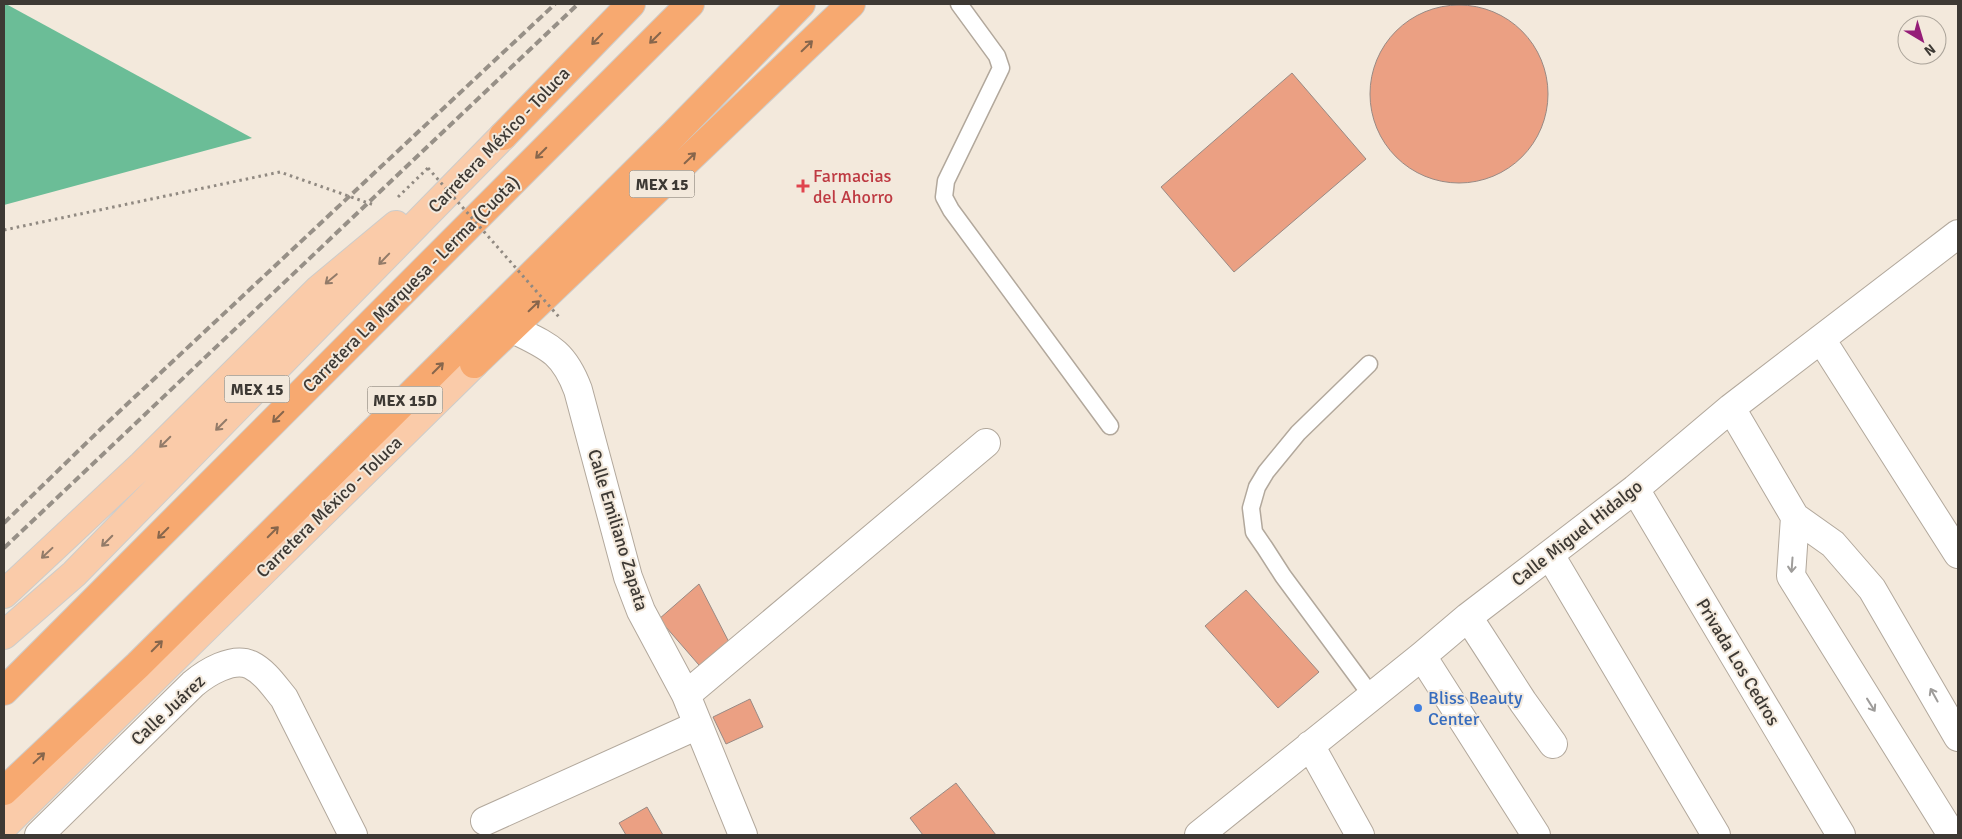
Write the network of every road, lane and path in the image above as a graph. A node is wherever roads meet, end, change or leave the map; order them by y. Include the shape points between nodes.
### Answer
1 (631, 4) edge
2 (690, 4) edge
3 (801, 4) edge
4 (851, 4) edge
5 (960, 4) edge
6 (503, 136) junction
7 (392, 202) dead end
8 (376, 206) dead end
9 (4, 230) edge
10 (1958, 234) edge
11 (559, 317) dead end
12 (511, 328) junction
13 (1821, 339) junction
14 (474, 364) junction
15 (1369, 364) dead end
16 (1730, 408) junction
17 (1110, 426) dead end
18 (986, 443) dead end
19 (1635, 489) junction
20 (1795, 517) junction
21 (1958, 554) edge
22 (1550, 556) junction
23 (4, 594) edge
24 (1468, 617) junction
25 (4, 634) edge
26 (1422, 656) junction
27 (4, 691) edge
28 (686, 695) junction
29 (1371, 695) junction
30 (698, 726) junction
31 (1958, 737) edge
32 (1553, 744) dead end
33 (1310, 745) junction
34 (57, 789) dead end
35 (4, 791) edge
36 (485, 821) dead end
37 (4, 826) edge
38 (39, 835) edge
39 (354, 835) edge
40 (743, 835) edge
41 (1199, 835) edge
42 (1360, 835) edge
43 (1536, 835) edge
44 (1716, 835) edge
45 (1841, 835) edge
46 (1952, 835) edge

1 -> 6 highway, Carretera México - Toluca / MEX 15
2 -> 27 highway, Carretera La Marquesa - Lerma (Cuota)
35 -> 3 highway, MEX 15D via 146,658
12 -> 4 highway, Carretera México - Toluca / MEX 15
5 - 17 lane via 997,56 1001,68 946,182 944,197
6 -> 23 main road via 319,289 142,465
6 -> 25 main road, Carretera México - Toluca / MEX 15 via 74,574
7 - 11 path, bridge via 428,168
8 - 9 path via 280,172
10 - 13 street, Calle Miguel Hidalgo
12 - 14 highway, Carretera México - Toluca / MEX 15
12 - 28 street, Calle Emiliano Zapata via 555,351 570,369 628,577
13 - 16 street, Calle Miguel Hidalgo
13 - 21 street
14 - 34 main road via 423,432
14 - 37 main road, Carretera México - Toluca / MEX 15
15 - 29 lane via 1298,433 1257,487 1251,508 1254,532
16 - 19 street, Calle Miguel Hidalgo
16 - 20 street
18 - 28 street
19 - 22 street, Calle Miguel Hidalgo
19 - 45 street, Privada Los Cedros
31 -> 20 street via 1872,589 1833,544
20 -> 46 street via 1791,576
22 - 24 street, Calle Miguel Hidalgo
22 - 44 street
24 - 26 street, Calle Miguel Hidalgo
24 - 32 street
26 - 29 street, Calle Miguel Hidalgo
26 - 43 street
28 - 30 street, Calle Emiliano Zapata
29 - 33 street, Calle Miguel Hidalgo
30 - 36 street
30 - 40 street, Calle Emiliano Zapata
33 - 41 street, Calle Miguel Hidalgo
33 - 42 street
38 - 39 street, Calle Juárez via 193,684 222,666 241,663 259,671 284,698

